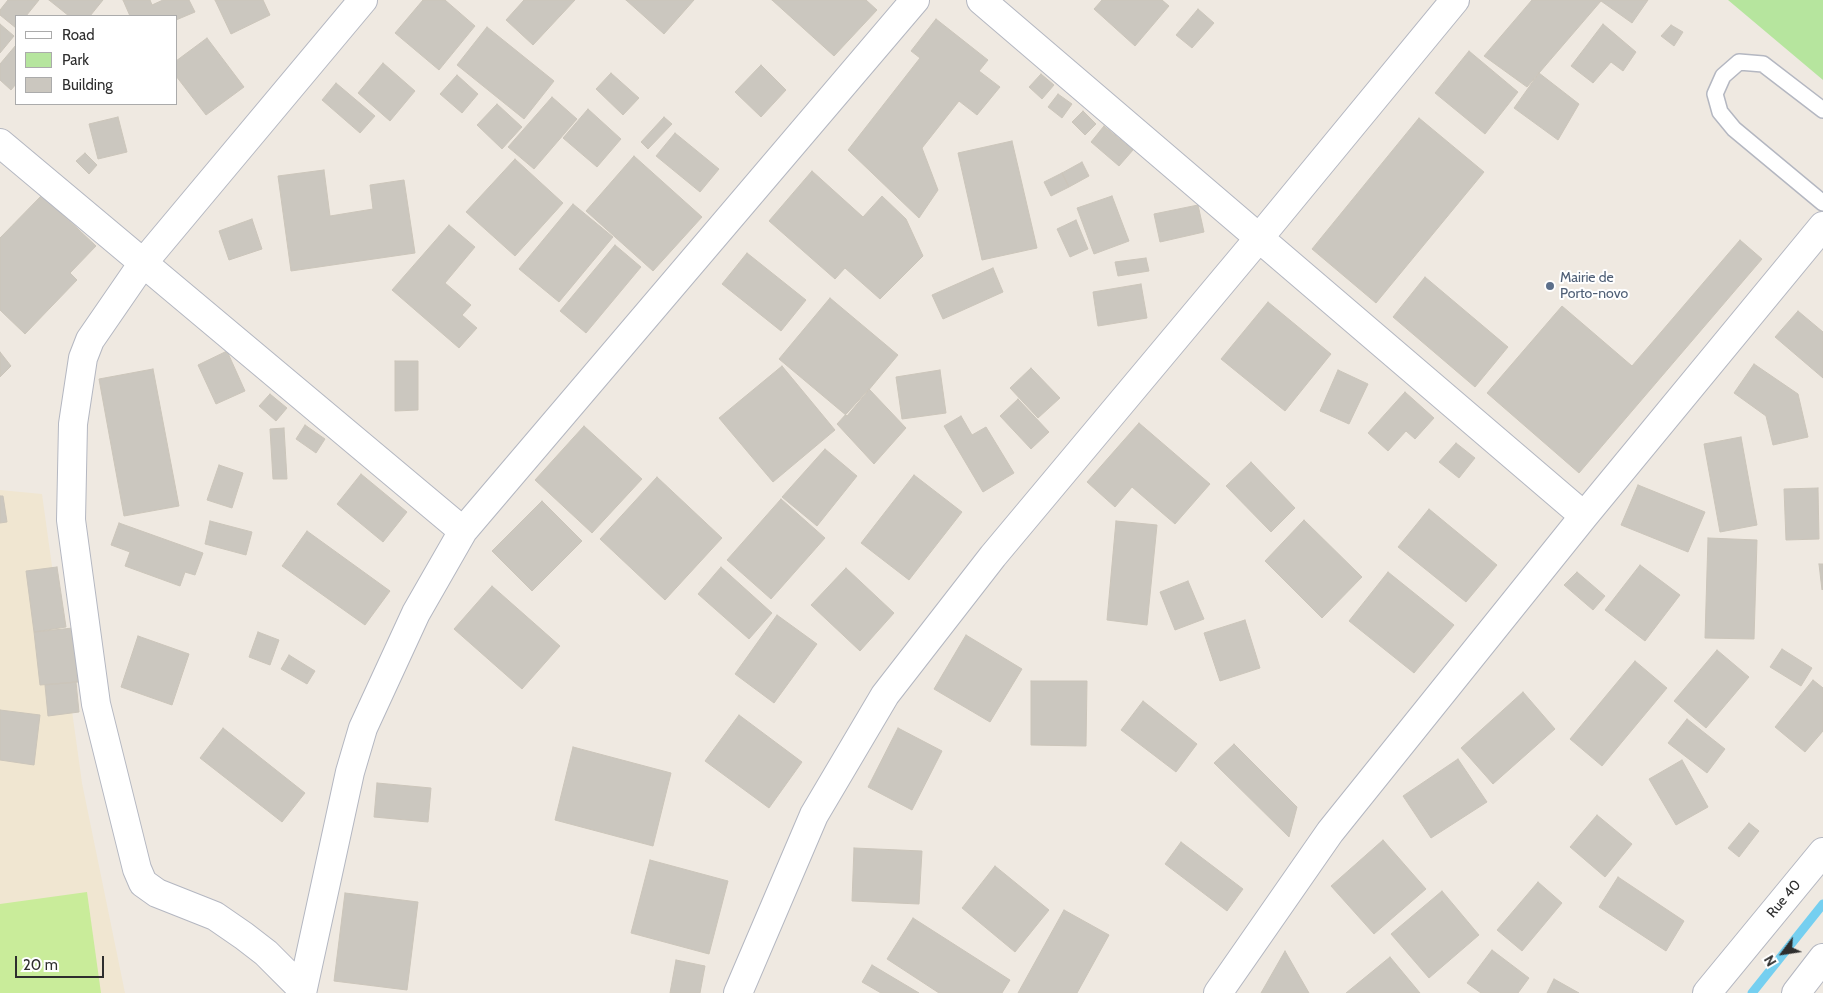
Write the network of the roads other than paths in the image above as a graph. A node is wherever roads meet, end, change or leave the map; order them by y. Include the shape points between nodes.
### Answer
1 (363, 0) edge
2 (915, 0) edge
3 (981, 0) edge
4 (1455, 0) edge
5 (1823, 110) edge
6 (0, 143) edge
7 (1823, 203) edge
8 (1823, 226) edge
9 (1259, 238) junction
10 (144, 263) junction
11 (1584, 516) junction
12 (463, 531) junction
13 (1823, 852) edge
14 (1823, 958) edge
15 (302, 991) edge
16 (738, 993) edge
17 (1218, 993) edge
18 (1707, 993) edge
19 (1796, 993) edge

1 - 10 street
2 - 12 street
3 - 9 street
4 - 9 street
5 - 7 lane via 1763,64 1739,62 1723,76 1715,94 1720,112 1734,128
6 - 10 street
8 - 11 street
9 - 11 street
9 - 16 street via 993,556 885,695 814,815
10 - 12 street
10 - 15 street via 90,340 83,358 73,424 70,520 96,704 143,883 156,893 215,916 266,953
11 - 17 street via 1330,832
12 - 15 street via 416,613 363,728 350,772
13 - 18 street, Rue 40
14 - 19 street

